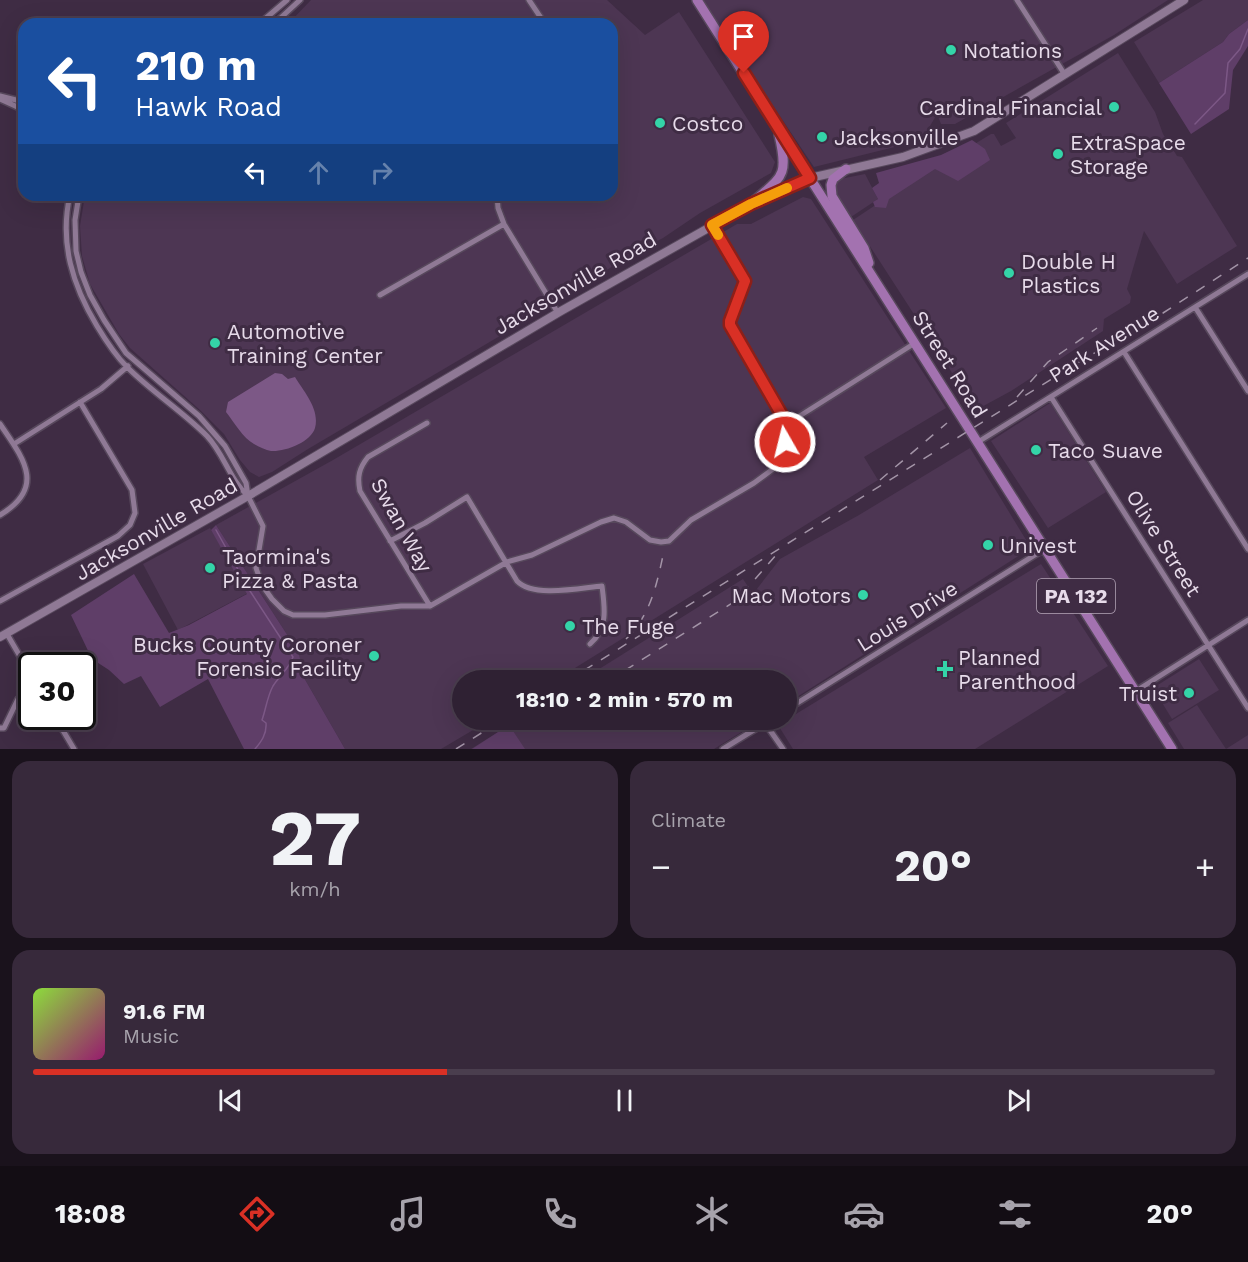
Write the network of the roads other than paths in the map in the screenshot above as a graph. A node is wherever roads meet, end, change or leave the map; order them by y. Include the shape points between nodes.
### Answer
1 (287, 0) edge
2 (300, 0) edge
3 (529, 0) edge
4 (696, 0) edge
5 (1017, 0) edge
6 (1184, 0) edge
7 (266, 18) edge
8 (280, 18) edge
9 (541, 18) edge
10 (1065, 75) junction
11 (0, 98) edge
12 (18, 101) edge
13 (18, 107) edge
14 (777, 126) junction
15 (846, 169) junction
16 (810, 178) junction
17 (69, 201) edge
18 (78, 201) edge
19 (497, 201) edge
20 (751, 204) junction
21 (504, 224) junction
22 (712, 225) junction
23 (871, 272) junction
24 (1248, 274) edge
25 (380, 295) dead end
26 (1195, 307) junction
27 (558, 313) junction
28 (916, 343) junction
29 (1124, 352) junction
30 (134, 361) junction
31 (127, 367) junction
32 (1248, 391) edge
33 (1051, 397) junction
34 (80, 402) junction
35 (427, 423) dead end
36 (0, 424) edge
37 (787, 424) junction
38 (978, 442) junction
39 (14, 444) junction
40 (248, 496) junction
41 (0, 514) edge
42 (390, 541) junction
43 (1046, 548) junction
44 (1248, 549) edge
45 (507, 562) junction
46 (0, 601) edge
47 (430, 606) junction
48 (1248, 620) edge
49 (3, 636) edge
50 (590, 644) dead end
51 (1209, 645) junction
52 (18, 657) edge
53 (1136, 691) junction
54 (18, 699) edge
55 (797, 703) edge
56 (1248, 708) edge
57 (0, 728) edge
58 (63, 730) edge
59 (753, 730) edge
60 (772, 730) edge
61 (74, 749) edge
62 (723, 749) edge
63 (783, 749) edge
64 (1172, 749) edge

1 - 7 street
2 - 8 street
3 - 9 street
4 - 14 main road, Street Road / PA 132
5 - 10 street
6 - 10 main road, Jacksonville Road
10 - 15 main road, Jacksonville Road via 974,131 912,154
11 - 12 street
11 - 13 street
14 - 16 main road, Street Road / PA 132
14 - 20 main road via 785,167 779,178
15 - 16 main road, Jacksonville Road
15 - 23 main road via 834,179 832,196 864,248
16 - 20 main road, Jacksonville Road
16 - 23 main road, Street Road / PA 132
17 - 31 street via 66,238 73,277 95,323
18 - 30 street via 75,235 84,281 104,320
19 - 21 street
20 - 22 main road, Jacksonville Road
21 - 25 street
21 - 27 street
22 - 27 main road, Jacksonville Road
22 - 37 street via 745,281 730,325
23 - 28 main road, Street Road / PA 132
24 - 26 street, Park Avenue
26 - 29 street, Park Avenue
26 - 32 street
27 - 40 main road, Jacksonville Road
28 - 37 street
28 - 38 main road, Street Road / PA 132
29 - 33 street, Park Avenue
29 - 44 street
30 - 31 street
30 - 40 street via 218,437 246,483
31 - 34 street
31 - 40 street via 209,438 239,488
33 - 38 street, Park Avenue
33 - 51 street, Olive Street
34 - 39 street
34 - 46 street via 132,490 132,521 118,536
35 - 42 street, Swan Way via 361,466 357,479 360,491
36 - 39 street
37 - 45 street via 784,454 777,466 692,520 669,541 650,540 614,518 532,555
38 - 43 main road, Street Road / PA 132
39 - 41 street via 26,468 27,483 19,501
40 - 47 street via 263,525 256,568 262,585 284,610 293,615 326,615
40 - 49 main road, Jacksonville Road
42 - 45 street via 467,497
42 - 47 street, Swan Way
43 - 53 main road, Street Road / PA 132
43 - 55 street, Louis Drive
45 - 47 street
45 - 50 street via 519,584 527,589 602,586 605,621
48 - 51 street
49 - 52 street
51 - 53 street
51 - 56 street, Olive Street
53 - 64 main road, Street Road / PA 132
54 - 57 street via 9,721
58 - 61 street
59 - 62 street
60 - 63 street

